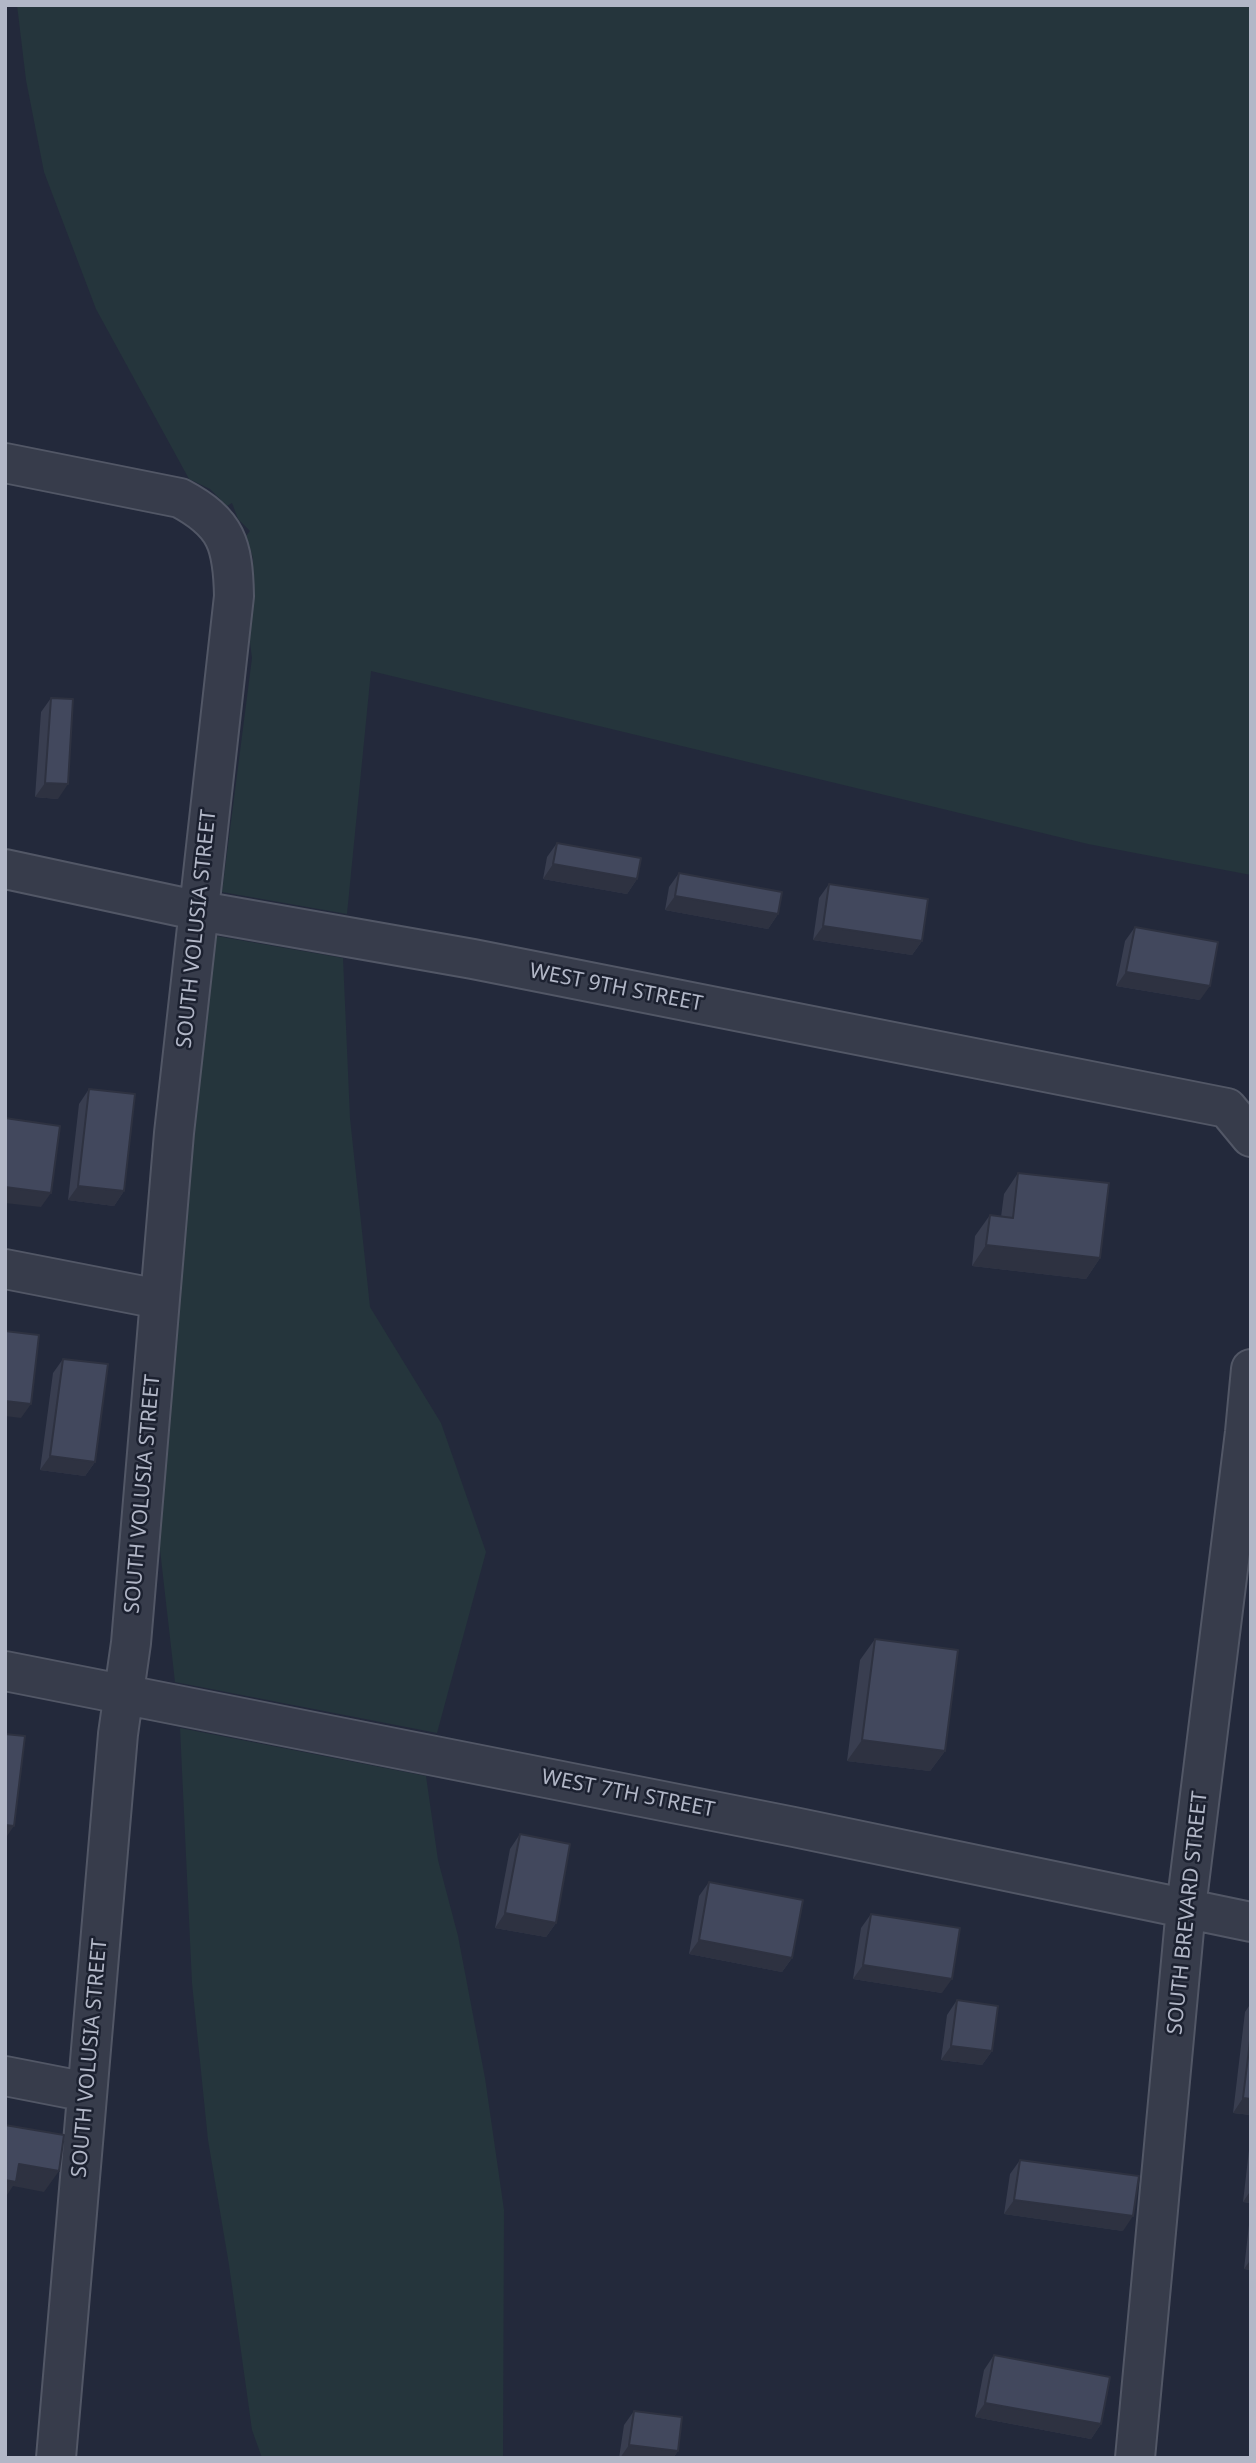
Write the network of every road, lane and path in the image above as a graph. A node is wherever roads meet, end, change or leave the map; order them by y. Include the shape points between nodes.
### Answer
1 (5, 463) edge
2 (5, 869) edge
3 (200, 911) junction
4 (1239, 1123) edge
5 (5, 1269) edge
6 (159, 1299) junction
7 (1251, 1369) edge
8 (5, 1671) edge
9 (124, 1694) junction
10 (1186, 1908) junction
11 (1251, 1922) edge
12 (5, 2076) edge
13 (87, 2091) junction
14 (56, 2458) edge
15 (1135, 2458) edge

1 - 3 street, SOUTH VOLUSIA STREET via 180,498 201,509 222,533 234,560
2 - 3 street, WEST 9TH STREET
3 - 4 street, WEST 9TH STREET via 472,959
3 - 6 street, SOUTH VOLUSIA STREET
5 - 6 street
6 - 9 street, SOUTH VOLUSIA STREET
7 - 10 street, SOUTH BREVARD STREET
8 - 9 street, WEST 7TH STREET
9 - 10 street, WEST 7TH STREET
9 - 13 street, SOUTH VOLUSIA STREET
10 - 11 street, WEST 7TH STREET
10 - 15 street, SOUTH BREVARD STREET
12 - 13 street
13 - 14 street, SOUTH VOLUSIA STREET

